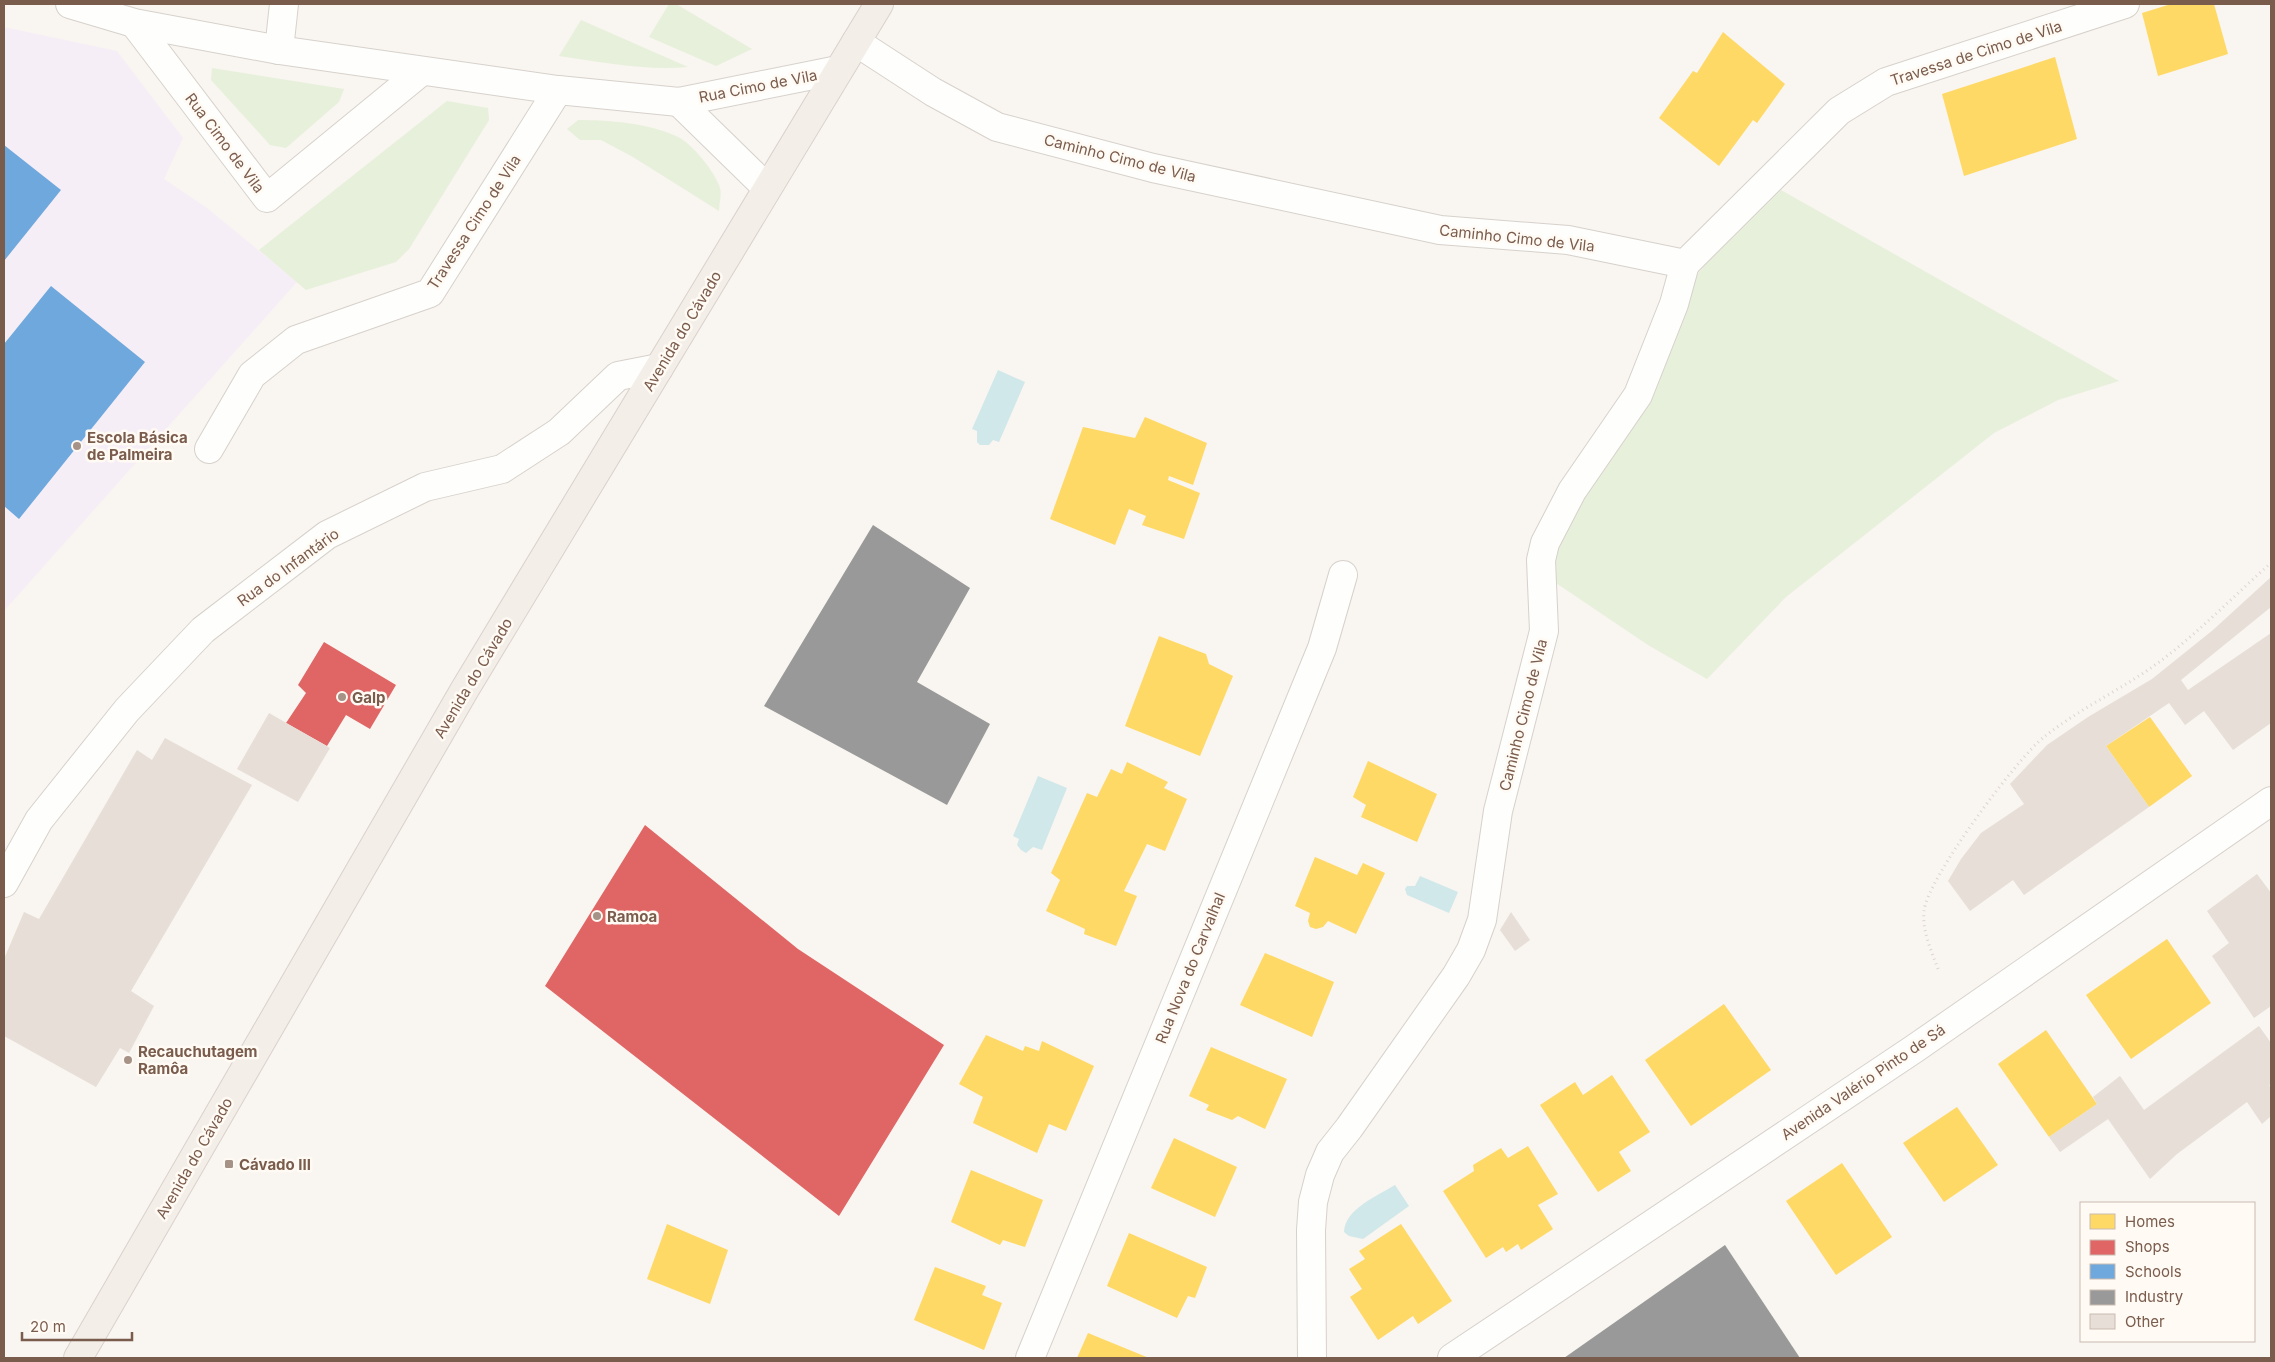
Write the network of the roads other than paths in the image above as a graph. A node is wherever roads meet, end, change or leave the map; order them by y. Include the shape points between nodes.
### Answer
1 (70, 4) edge
2 (284, 4) edge
3 (879, 4) edge
4 (2125, 4) edge
5 (134, 23) junction
6 (856, 42) junction
7 (279, 50) junction
8 (838, 70) junction
9 (422, 71) junction
10 (558, 90) junction
11 (679, 102) junction
12 (767, 188) junction
13 (1684, 264) junction
14 (659, 368) junction
15 (209, 449) dead end
16 (1343, 575) dead end
17 (2271, 801) edge
18 (4, 882) edge
19 (78, 1358) edge
20 (1030, 1358) edge
21 (1312, 1358) edge
22 (1452, 1358) edge

1 - 5 street, Rua Cimo de Vila
2 - 7 street
3 - 6 main road, Avenida do Cávado
4 - 13 street, Travessa de Cimo de Vila via 1886,82 1839,111
5 - 7 street, Rua Cimo de Vila
5 - 9 street, Rua Cimo de Vila via 267,198
6 - 8 main road, Avenida do Cávado
6 - 13 street, Caminho Cimo de Vila via 933,92 997,127 1163,170 1440,230 1568,240
7 - 9 street, Rua Cimo de Vila
8 - 11 street, Rua Cimo de Vila
8 - 12 main road, Avenida do Cávado
9 - 10 street, Rua Cimo de Vila
10 - 11 street, Rua Cimo de Vila
10 - 15 street, Travessa Cimo de Vila via 430,293 296,340 252,375
11 - 12 street, Rua Cimo de Vila
12 - 14 main road, Avenida do Cávado
13 - 21 street, Caminho Cimo de Vila via 1674,304 1638,395 1572,491 1545,543 1541,560 1544,632 1498,811 1482,920 1471,950 1350,1128 1330,1152 1320,1175 1313,1202 1311,1230
14 - 18 street, Rua do Infantário via 618,376 559,432 502,469 425,487 327,535 203,630 127,710 39,820
14 - 19 main road, Avenida do Cávado via 465,689
16 - 20 street, Rua Nova do Carvalhal via 1322,648
17 - 22 street, Avenida Valério Pinto de Sá via 1914,1048

